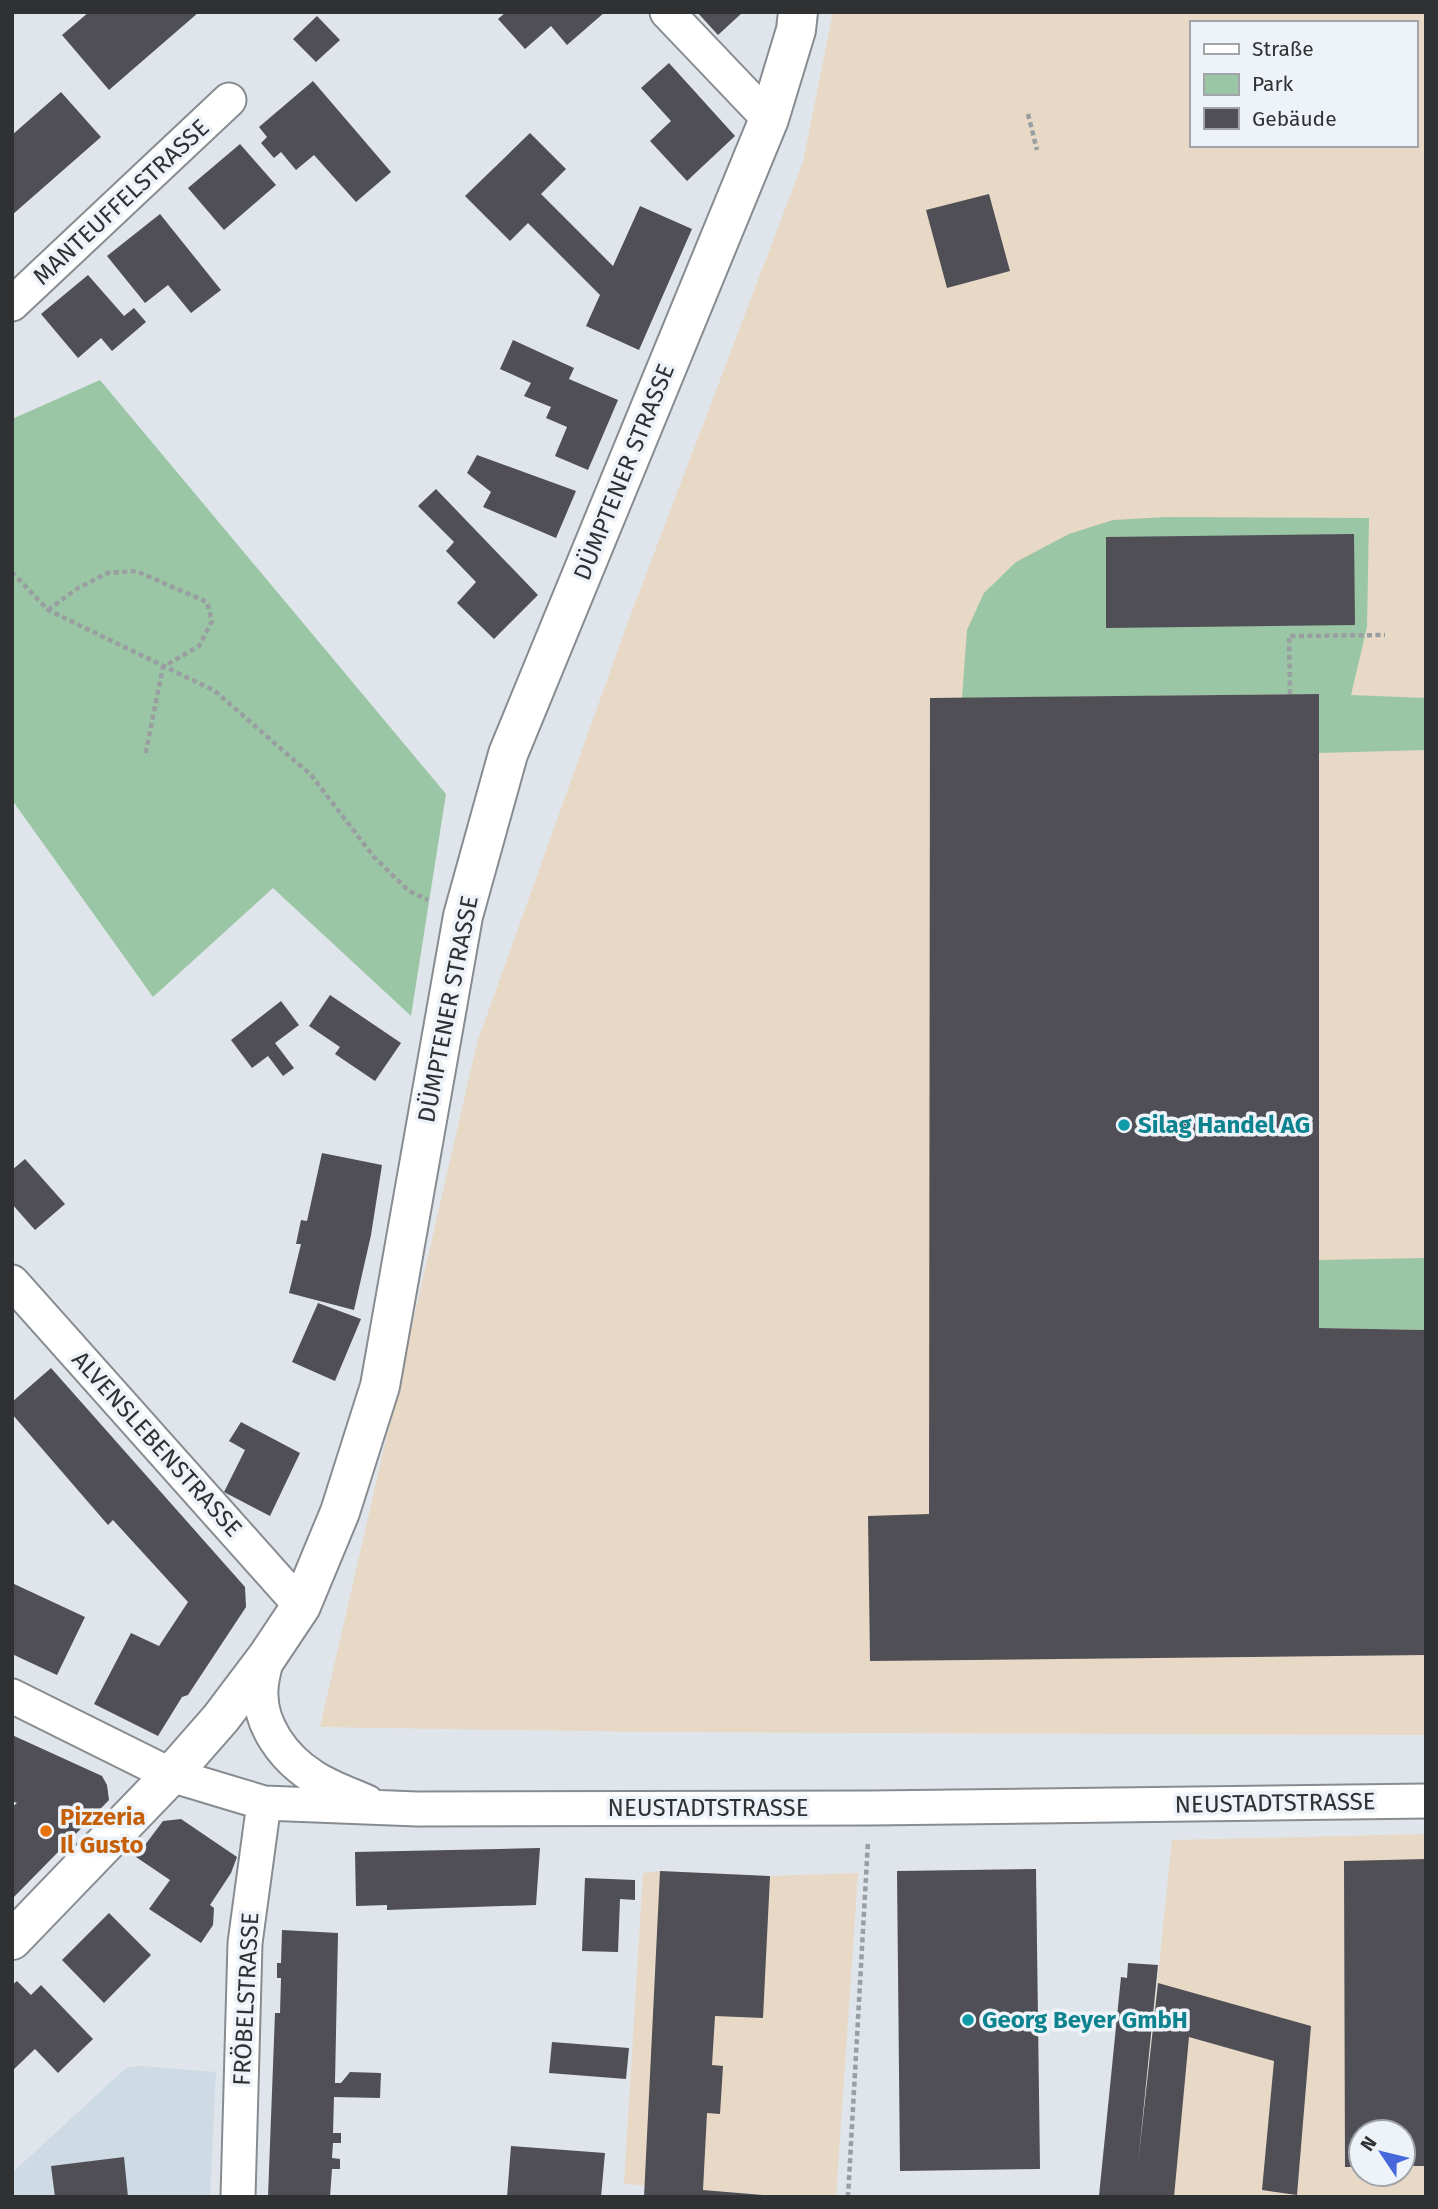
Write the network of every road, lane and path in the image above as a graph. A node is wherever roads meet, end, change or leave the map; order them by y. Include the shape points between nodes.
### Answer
1 (667, 12) edge
2 (798, 12) edge
3 (229, 100) dead end
4 (1028, 114) dead end
5 (769, 119) junction
6 (1037, 150) dead end
7 (12, 304) edge
8 (12, 572) edge
9 (48, 610) junction
10 (1385, 635) dead end
11 (163, 667) junction
12 (1290, 694) dead end
13 (145, 756) dead end
14 (463, 916) junction
15 (12, 1282) edge
16 (301, 1606) junction
17 (267, 1657) junction
18 (12, 1696) edge
19 (171, 1775) junction
20 (1426, 1801) edge
21 (264, 1803) junction
22 (870, 1808) junction
23 (382, 1809) junction
24 (12, 1940) edge
25 (238, 2197) edge
26 (848, 2197) edge

1 - 5 street
2 - 5 street, DÜMPTENER STRASSE
3 - 7 street, MANTEUFFELSTRASSE
4 - 6 path
5 - 14 street, DÜMPTENER STRASSE via 508,754
8 - 9 path
9 - 11 path
9 - 11 path via 108,573 136,571 207,602 212,621 199,646
10 - 12 path via 1289,636
11 - 13 path
11 - 14 path via 215,691 311,775 374,858 410,891
14 - 16 street, DÜMPTENER STRASSE via 380,1386 340,1512
15 - 16 street, ALVENSLEBENSTRASSE
16 - 17 street, DÜMPTENER STRASSE
17 - 19 street, DÜMPTENER STRASSE
17 - 23 street via 261,1691 266,1722 278,1744 313,1777
18 - 19 street, NEUSTADTSTRASSE
19 - 21 street, NEUSTADTSTRASSE
19 - 24 street, DÜMPTENER STRASSE
20 - 22 street, NEUSTADTSTRASSE
21 - 23 street, NEUSTADTSTRASSE
21 - 25 street, FRÖBELSTRASSE via 245,1943
22 - 23 street, NEUSTADTSTRASSE
22 - 26 path

